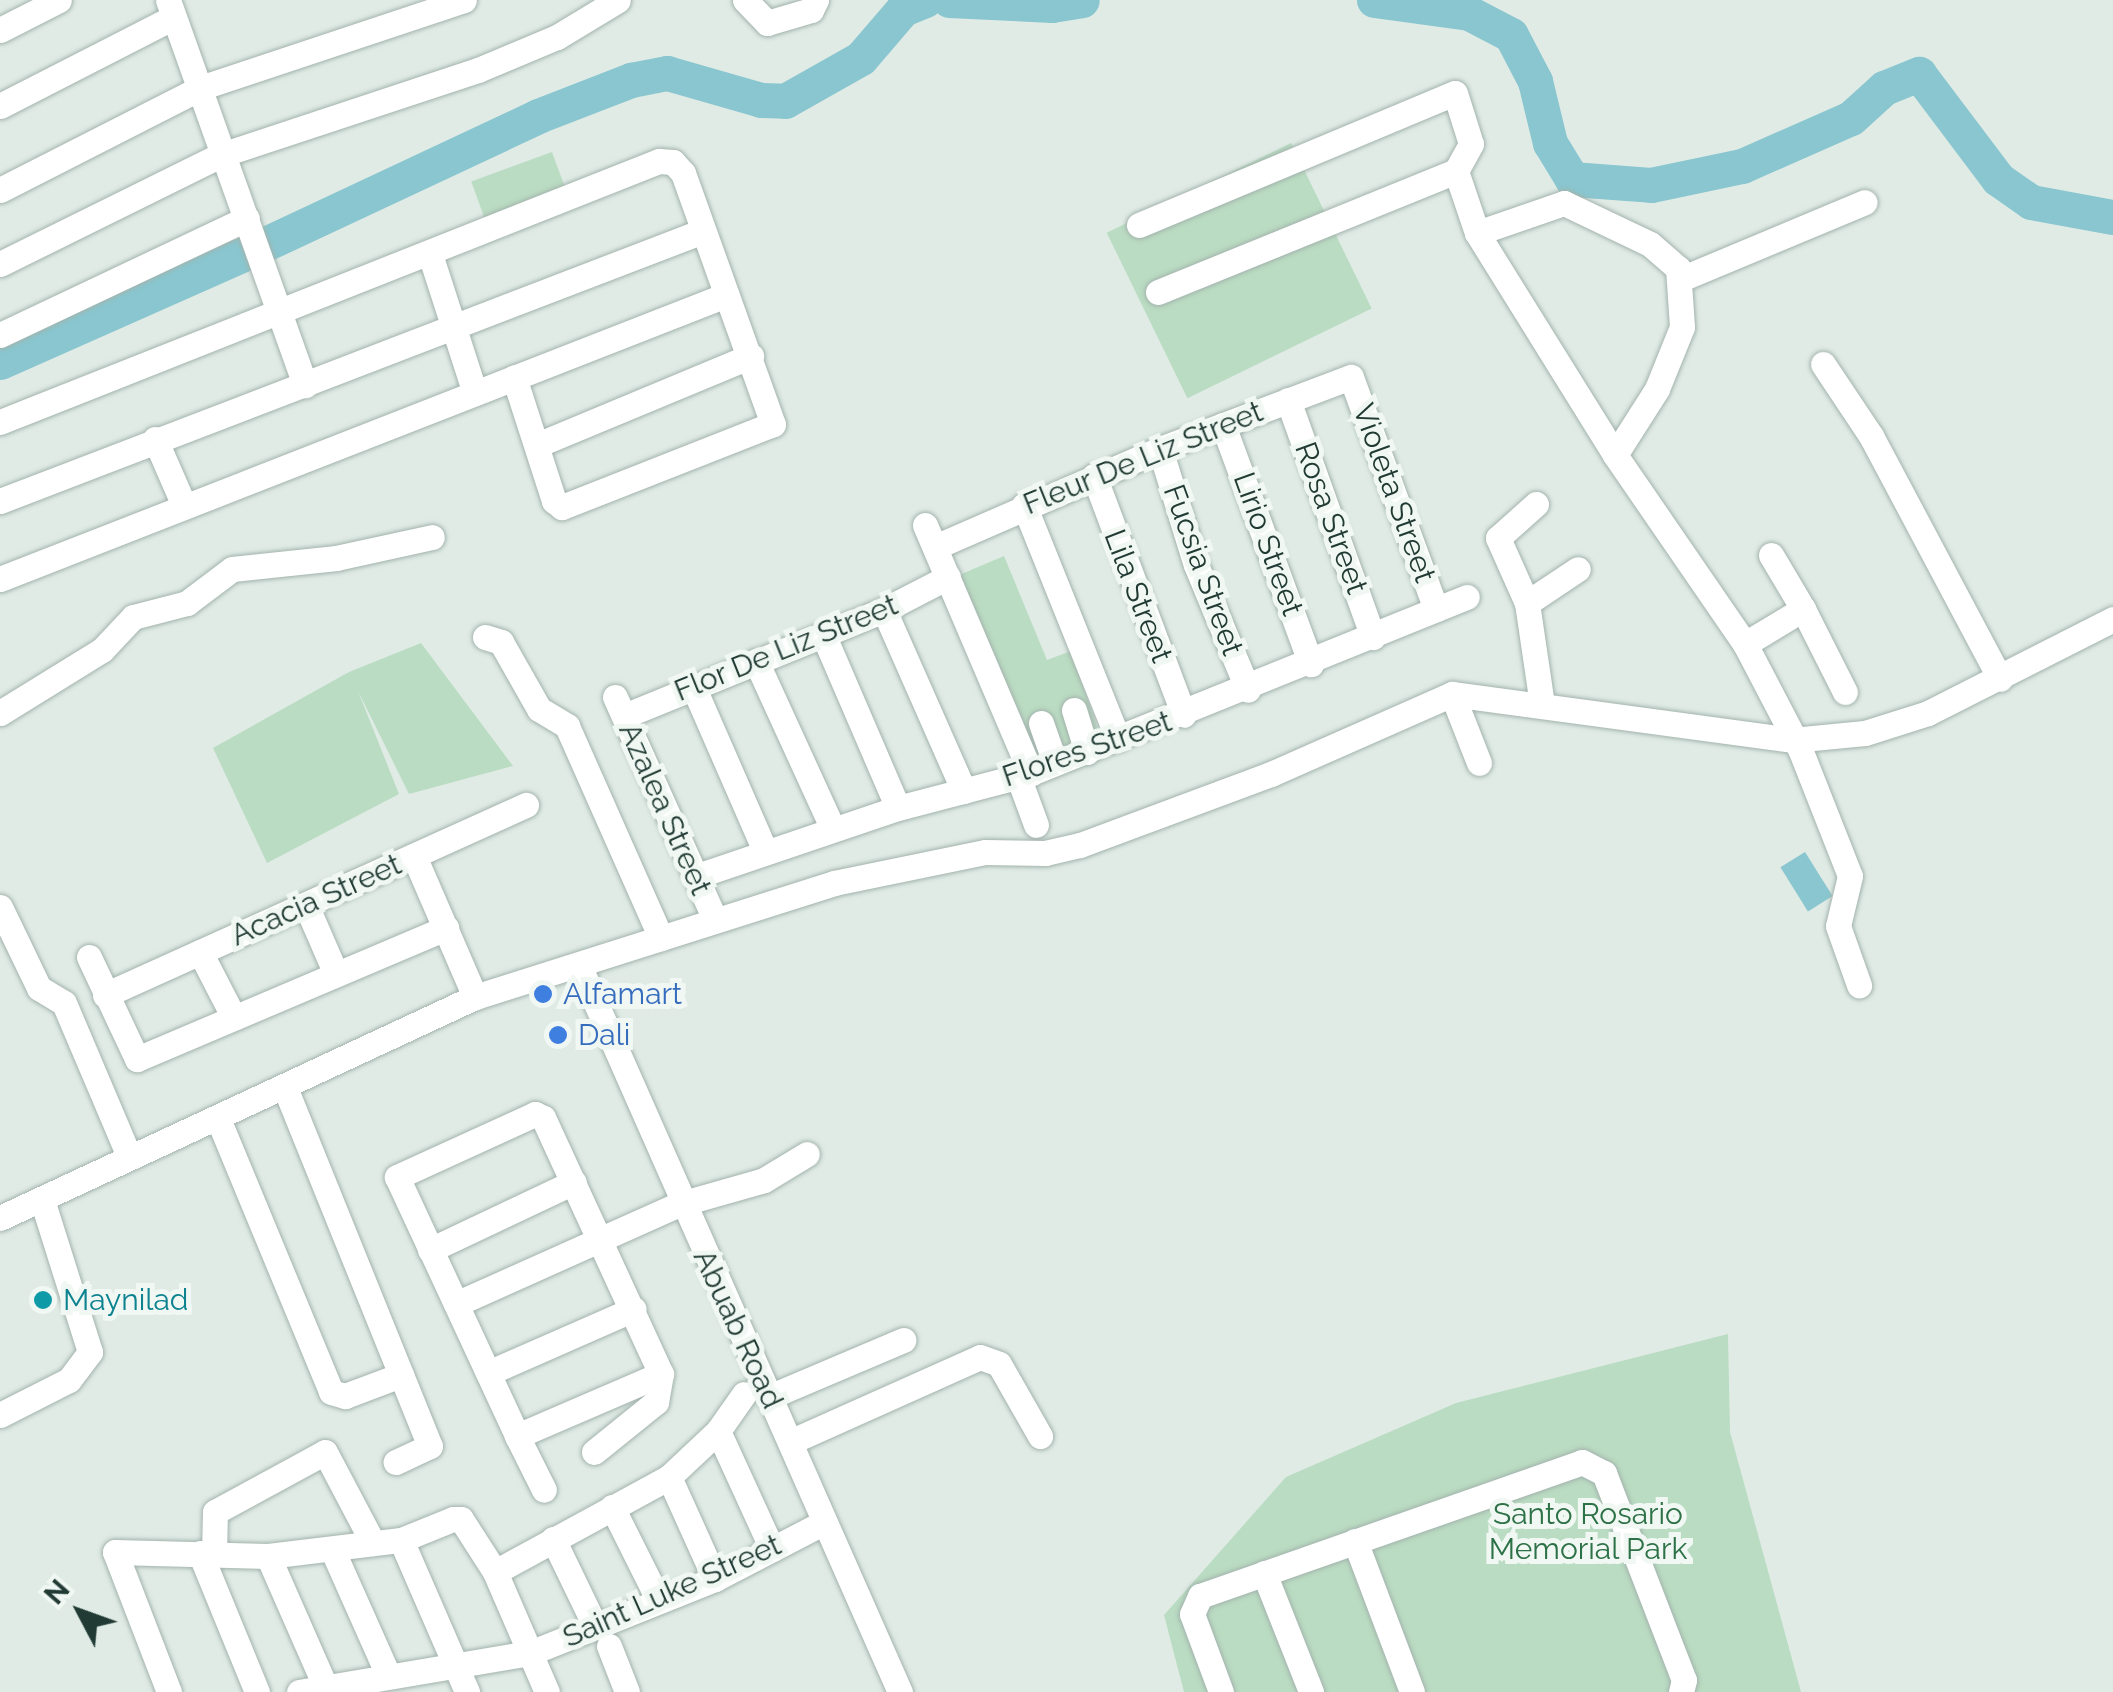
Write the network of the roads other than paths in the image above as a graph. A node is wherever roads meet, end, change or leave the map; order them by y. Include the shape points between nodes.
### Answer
1 (59, 0) edge
2 (464, 0) edge
3 (618, 0) edge
4 (745, 0) edge
5 (816, 0) edge
6 (171, 9) edge
7 (0, 30) edge
8 (200, 88) junction
9 (0, 106) edge
10 (221, 155) junction
11 (1456, 171) junction
12 (0, 190) edge
13 (1865, 202) dead end
14 (1139, 225) dead end
15 (702, 230) junction
16 (1477, 232) junction
17 (255, 241) junction
18 (430, 254) junction
19 (0, 264) edge
20 (1681, 279) junction
21 (1158, 292) dead end
22 (726, 294) junction
23 (281, 314) junction
24 (455, 325) junction
25 (0, 335) edge
26 (751, 356) junction
27 (1823, 364) dead end
28 (514, 377) junction
29 (1352, 378) joint
30 (306, 385) junction
31 (474, 390) junction
32 (1288, 400) junction
33 (0, 422) edge
34 (1223, 425) junction
35 (155, 439) junction
36 (537, 445) junction
37 (1160, 449) junction
38 (1615, 455) junction
39 (1094, 476) junction
40 (0, 501) edge
41 (183, 502) junction
42 (1536, 504) dead end
43 (1024, 505) junction
44 (432, 538) dead end
45 (1771, 554) dead end
46 (1578, 569) dead end
47 (948, 578) junction
48 (0, 579) edge
49 (1468, 597) dead end
50 (1527, 603) junction
51 (1436, 609) junction
52 (1802, 609) junction
53 (884, 610) junction
54 (2113, 620) edge
55 (823, 634) junction
56 (1373, 636) junction
57 (485, 637) dead end
58 (1745, 644) junction
59 (756, 661) junction
60 (1311, 664) junction
61 (2000, 678) junction
62 (693, 686) junction
63 (1248, 690) junction
64 (1845, 692) dead end
65 (1452, 694) junction
66 (1542, 705) junction
67 (619, 706) joint
68 (1074, 710) dead end
69 (0, 714) edge
70 (1184, 715) junction
71 (1041, 723) dead end
72 (1118, 740) junction
73 (1792, 740) junction
74 (1087, 752) junction
75 (1480, 764) dead end
76 (1035, 771) junction
77 (964, 790) junction
78 (526, 805) dead end
79 (898, 808) junction
80 (1036, 825) dead end
81 (833, 828) junction
82 (765, 851) junction
83 (414, 856) junction
84 (697, 876) junction
85 (0, 906) edge
86 (306, 906) junction
87 (715, 920) junction
88 (446, 928) junction
89 (660, 938) junction
90 (200, 952) junction
91 (90, 957) dead end
92 (579, 965) junction
93 (336, 974) junction
94 (1858, 985) dead end
95 (106, 995) junction
96 (475, 998) junction
97 (234, 1018) junction
98 (286, 1090) junction
99 (219, 1121) junction
100 (807, 1154) dead end
101 (129, 1156) junction
102 (574, 1182) junction
103 (42, 1200) junction
104 (680, 1204) junction
105 (0, 1218) edge
106 (602, 1238) junction
107 (430, 1250) junction
108 (456, 1304) junction
109 (634, 1308) junction
110 (903, 1340) dead end
111 (488, 1373) junction
112 (661, 1374) junction
113 (401, 1375) junction
114 (756, 1395) junction
115 (0, 1415) edge
116 (718, 1432) junction
117 (517, 1436) junction
118 (1040, 1436) dead end
119 (790, 1442) junction
120 (594, 1452) dead end
121 (395, 1462) dead end
122 (669, 1476) junction
123 (544, 1490) dead end
124 (612, 1507) junction
125 (813, 1528) dead end
126 (554, 1539) junction
127 (402, 1540) junction
128 (1355, 1541) junction
129 (373, 1542) junction
130 (332, 1549) junction
131 (772, 1549) junction
132 (207, 1554) junction
133 (268, 1556) junction
134 (494, 1572) junction
135 (1264, 1574) junction
136 (715, 1578) junction
137 (658, 1599) junction
138 (602, 1636) junction
139 (530, 1653) junction
140 (455, 1664) junction
141 (388, 1676) junction
142 (326, 1686) junction
143 (169, 1692) edge
144 (257, 1692) edge
145 (299, 1692) edge
146 (467, 1692) edge
147 (547, 1692) edge
148 (628, 1692) edge
149 (900, 1692) edge
150 (1221, 1692) edge
151 (1312, 1692) edge
152 (1412, 1692) edge
153 (1681, 1692) edge

1 - 7 street
2 - 8 street
3 - 10 street via 557,37 478,70
4 - 5 street via 767,23 811,10
6 - 8 street
6 - 9 street
8 - 10 street
8 - 12 street
10 - 17 street
10 - 19 street
11 - 14 street via 1471,144 1456,93
11 - 16 street
11 - 21 street
13 - 20 street
15 - 18 street via 683,173 673,162 659,161
15 - 22 street
15 - 24 street
16 - 20 street via 1564,203 1650,244 1678,268
16 - 38 street
17 - 23 street
17 - 25 street
18 - 23 street
18 - 24 street
20 - 38 street via 1682,328 1657,390
22 - 26 street
22 - 28 street
23 - 30 street
23 - 33 street
24 - 30 street
24 - 31 street
26 - 36 street
26 - 36 street via 774,416 767,428 562,507
27 - 61 street via 1871,436
28 - 31 street
28 - 36 street
29 - 32 street, Fleur De Liz Street
29 - 51 street, Violeta Street
30 - 35 street
31 - 41 street
32 - 34 street, Fleur De Liz Street
32 - 56 street, Rosa Street
34 - 37 street, Fleur De Liz Street
34 - 60 street, Lirio Street
35 - 40 street
35 - 41 street
37 - 39 street, Fleur De Liz Street
37 - 63 street, Fucsia Street via 1196,565
38 - 58 street
39 - 43 street, Fleur De Liz Street
39 - 70 street, Lila Street
41 - 48 street
42 - 50 street via 1498,538
43 - 47 street, Fleur De Liz Street via 930,536
43 - 72 street
44 - 69 street via 336,558 232,569 187,602 133,617 102,650
45 - 52 street
46 - 50 street
47 - 53 street, Flor De Liz Street
47 - 76 street
49 - 51 street, Flores Street
50 - 66 street
51 - 56 street, Flores Street
52 - 58 street
52 - 64 street
53 - 55 street, Flor De Liz Street
53 - 77 street
54 - 61 street
55 - 59 street, Flor De Liz Street
55 - 79 street
56 - 60 street, Flores Street
57 - 89 street via 501,642 540,708 568,726
58 - 73 street
59 - 62 street, Flor De Liz Street
59 - 81 street
60 - 63 street, Flores Street
61 - 73 street via 1865,733
62 - 67 street, Flor De Liz Street
62 - 82 street
63 - 70 street, Flores Street
65 - 66 street
65 - 75 street
65 - 87 street via 1234,789 1080,844 1045,853 985,852 834,883
66 - 73 street via 1634,724
67 - 84 street, Azalea Street
68 - 74 street
70 - 72 street, Flores Street
71 - 76 street
72 - 74 street, Flores Street
73 - 94 street via 1850,876 1838,926
74 - 76 street, Flores Street
76 - 77 street, Flores Street
76 - 80 street
77 - 79 street, Flores Street
78 - 83 street, Acacia Street
79 - 81 street, Flores Street
81 - 82 street, Flores Street
82 - 84 street, Flores Street
83 - 86 street, Acacia Street
83 - 88 street
84 - 87 street, Azalea Street
85 - 101 street via 39,988 64,1004
86 - 90 street, Acacia Street
86 - 93 street
87 - 89 street
88 - 93 street
88 - 96 street
89 - 92 street
90 - 95 street, Acacia Street
90 - 97 street
91 - 95 street
92 - 96 street
92 - 104 street, Abuab Road
93 - 97 street
95 - 97 street via 137,1059
96 - 98 street
98 - 99 street
98 - 113 street
99 - 101 street
99 - 113 street via 332,1392 345,1396
100 - 104 street via 747,1187
101 - 103 street
102 - 106 street
102 - 107 street
102 - 107 street via 535,1114 400,1173 397,1182
103 - 105 street
103 - 115 street via 90,1352 87,1364 68,1380
104 - 106 street
104 - 114 street, Abuab Road
106 - 108 street
106 - 109 street
107 - 108 street
108 - 111 street
109 - 111 street
109 - 112 street
110 - 114 street
111 - 117 street
112 - 117 street
112 - 120 street via 656,1402
113 - 121 street via 434,1455
114 - 116 street
114 - 119 street, Abuab Road
116 - 122 street
116 - 131 street
117 - 123 street
118 - 119 street via 999,1364 980,1358
119 - 149 street, Abuab Road
122 - 124 street
122 - 136 street
124 - 126 street
124 - 137 street
125 - 131 street, Saint Luke Street
126 - 134 street
126 - 138 street
127 - 129 street
127 - 134 street via 460,1520
127 - 140 street
128 - 135 street
128 - 152 street
128 - 153 street via 1582,1462 1594,1464 1604,1473 1684,1680
129 - 130 street
129 - 132 street via 325,1452 215,1512
130 - 133 street
130 - 141 street
131 - 136 street, Saint Luke Street
132 - 133 street
132 - 143 street via 115,1552
132 - 144 street
133 - 142 street
134 - 139 street
135 - 150 street via 1193,1604
135 - 151 street
136 - 137 street, Saint Luke Street
137 - 138 street, Saint Luke Street
138 - 139 street, Saint Luke Street
138 - 148 street
139 - 140 street, Saint Luke Street
139 - 147 street
140 - 141 street, Saint Luke Street
140 - 146 street
141 - 142 street, Saint Luke Street
142 - 145 street, Saint Luke Street

